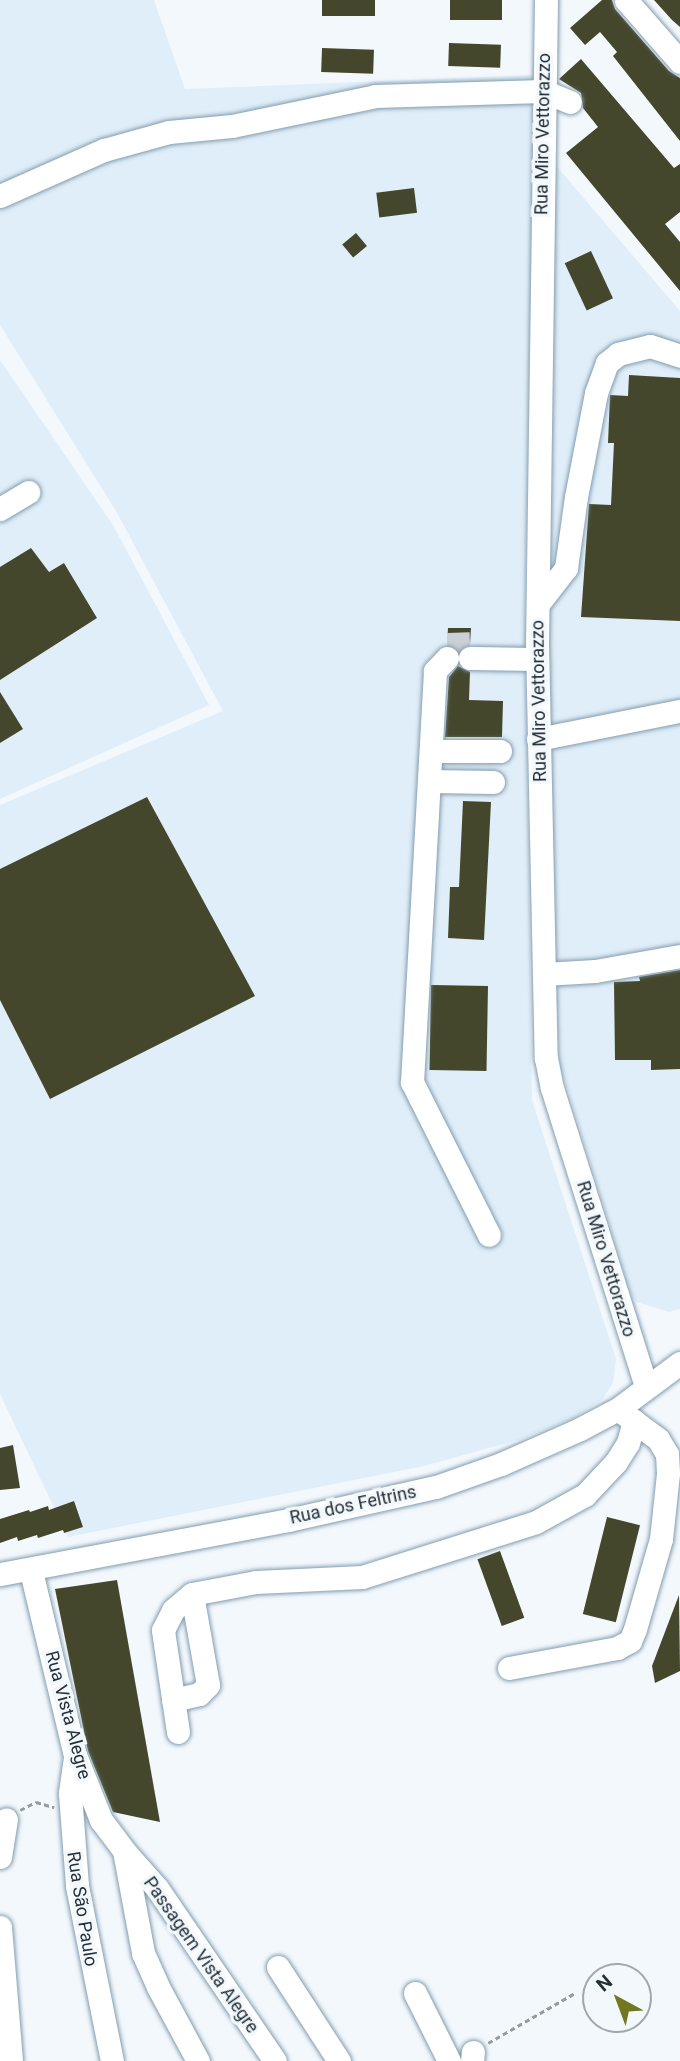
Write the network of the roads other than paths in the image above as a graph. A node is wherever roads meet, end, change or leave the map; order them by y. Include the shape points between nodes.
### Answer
1 (546, 0) edge
2 (626, 0) edge
3 (680, 62) edge
4 (543, 90) junction
5 (570, 102) dead end
6 (0, 195) edge
7 (680, 356) edge
8 (27, 492) dead end
9 (0, 509) edge
10 (538, 604) junction
11 (537, 651) junction
12 (680, 711) edge
13 (538, 739) junction
14 (431, 751) junction
15 (500, 751) dead end
16 (429, 780) junction
17 (493, 782) dead end
18 (680, 956) edge
19 (544, 974) junction
20 (489, 1236) dead end
21 (680, 1363) edge
22 (646, 1387) junction
23 (626, 1415) junction
24 (31, 1571) junction
25 (0, 1574) edge
26 (192, 1594) junction
27 (509, 1668) dead end
28 (173, 1700) junction
29 (178, 1732) dead end
30 (75, 1755) junction
31 (5, 1819) road end
32 (124, 1852) junction
33 (0, 1857) edge
34 (0, 1927) edge
35 (278, 1967) dead end
36 (415, 1993) dead end
37 (11, 2061) edge
38 (112, 2061) edge
39 (198, 2061) edge
40 (275, 2061) edge
41 (339, 2061) edge
42 (449, 2061) edge

1 - 4 street, Rua Miro Vettorazzo
2 - 3 street
4 - 5 street
4 - 6 street via 374,96 232,126 169,132 104,150
4 - 10 street, Rua Miro Vettorazzo
7 - 10 street via 650,346 618,354 607,363 596,393 566,568
8 - 9 street
10 - 11 street, Rua Miro Vettorazzo
11 - 13 street, Rua Miro Vettorazzo
11 - 14 street via 463,653 435,671
12 - 13 street
13 - 19 street, Rua Miro Vettorazzo
14 - 15 street
14 - 16 street
16 - 17 street
16 - 20 street via 412,1082
18 - 19 street via 595,971
19 - 22 street, Rua Miro Vettorazzo via 546,1058 552,1088
21 - 22 street, Rua dos Feltrins
22 - 23 street, Rua dos Feltrins
23 - 24 street, Rua dos Feltrins via 436,1487
23 - 26 street via 628,1443 616,1462 585,1495 536,1522 362,1577 256,1582
23 - 27 street via 659,1439 667,1454 668,1473 661,1539 630,1641 617,1648
24 - 25 street, Rua dos Feltrins
24 - 30 street, Rua Vista Alegre
26 - 28 street via 173,1610 163,1630
26 - 28 street via 208,1685 199,1694
28 - 29 street
30 - 32 street, Rua Vista Alegre via 101,1820
30 - 38 street, Rua São Paulo via 70,1811 79,1898
31 - 33 street
32 - 39 street via 143,1953
32 - 40 street, Passagem Vista Alegre via 157,1888
34 - 37 street
35 - 41 street
36 - 42 street

